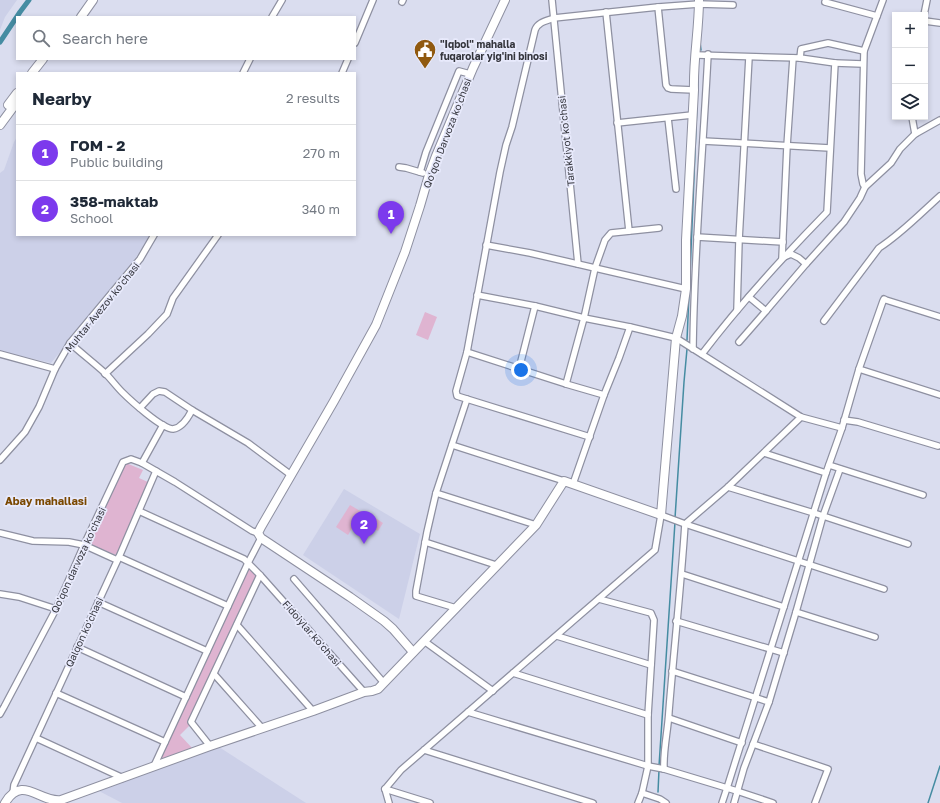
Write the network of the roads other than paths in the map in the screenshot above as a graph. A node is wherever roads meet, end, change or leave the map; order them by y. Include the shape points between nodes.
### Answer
1 (87, 0) edge
2 (93, 0) edge
3 (282, 0) edge
4 (373, 0) edge
5 (505, 0) edge
6 (552, 0) edge
7 (883, 0) edge
8 (926, 0) edge
9 (825, 2) dead end
10 (701, 3) edge
11 (733, 5) dead end
12 (658, 7) junction
13 (606, 12) junction
14 (924, 12) edge
15 (76, 16) edge
16 (81, 16) edge
17 (273, 16) edge
18 (878, 16) junction
19 (554, 18) junction
20 (928, 21) edge
21 (940, 23) edge
22 (356, 41) edge
23 (864, 51) junction
24 (708, 54) junction
25 (696, 55) junction
26 (749, 57) junction
27 (793, 58) junction
28 (800, 58) junction
29 (42, 60) edge
30 (48, 60) edge
31 (250, 60) edge
32 (348, 60) edge
33 (835, 63) junction
34 (863, 64) junction
35 (33, 72) edge
36 (40, 72) edge
37 (244, 72) edge
38 (342, 72) edge
39 (470, 74) junction
40 (694, 90) junction
41 (16, 94) edge
42 (16, 103) edge
43 (692, 115) junction
44 (0, 116) edge
45 (668, 118) junction
46 (913, 120) edge
47 (940, 120) edge
48 (617, 123) junction
49 (0, 125) edge
50 (915, 134) junction
51 (703, 141) junction
52 (745, 144) junction
53 (787, 146) junction
54 (830, 148) junction
55 (399, 167) dead end
56 (420, 172) junction
57 (429, 175) junction
58 (865, 187) junction
59 (676, 189) dead end
60 (940, 196) edge
61 (659, 228) dead end
62 (629, 231) junction
63 (153, 236) edge
64 (217, 236) edge
65 (697, 237) junction
66 (739, 240) junction
67 (783, 242) junction
68 (486, 245) junction
69 (782, 258) junction
70 (578, 264) junction
71 (806, 264) junction
72 (595, 268) junction
73 (686, 289) junction
74 (477, 295) junction
75 (749, 297) junction
76 (535, 306) junction
77 (737, 310) junction
78 (766, 310) junction
79 (940, 317) edge
80 (584, 318) junction
81 (824, 321) dead end
82 (630, 327) junction
83 (676, 338) junction
84 (739, 342) dead end
85 (70, 343) junction
86 (692, 349) junction
87 (467, 352) junction
88 (0, 354) edge
89 (702, 354) junction
90 (55, 369) junction
91 (519, 369) junction
92 (859, 369) junction
93 (105, 374) junction
94 (566, 384) junction
95 (604, 395) junction
96 (940, 395) edge
97 (467, 399) junction
98 (140, 408) junction
99 (192, 410) junction
100 (801, 417) junction
101 (844, 420) junction
102 (163, 425) junction
103 (842, 428) junction
104 (590, 437) junction
105 (452, 445) junction
106 (938, 446) dead end
107 (764, 453) junction
108 (0, 460) edge
109 (142, 463) junction
110 (829, 465) junction
111 (840, 469) junction
112 (156, 471) junction
113 (826, 473) junction
114 (291, 475) junction
115 (564, 481) junction
116 (573, 484) junction
117 (728, 487) junction
118 (436, 493) junction
119 (923, 495) dead end
120 (139, 511) junction
121 (814, 513) junction
122 (661, 515) junction
123 (823, 516) junction
124 (685, 524) junction
125 (536, 525) junction
126 (0, 533) edge
127 (260, 536) junction
128 (425, 542) junction
129 (908, 544) dead end
130 (84, 545) junction
131 (118, 558) junction
132 (799, 560) junction
133 (248, 562) junction
134 (810, 564) junction
135 (496, 565) junction
136 (682, 574) junction
137 (260, 575) junction
138 (294, 579) dead end
139 (884, 589) dead end
140 (0, 594) edge
141 (599, 599) junction
142 (98, 602) junction
143 (228, 606) junction
144 (784, 607) junction
145 (456, 608) junction
146 (56, 610) junction
147 (796, 612) junction
148 (676, 621) junction
149 (237, 625) junction
150 (557, 636) junction
151 (875, 637) dead end
152 (424, 641) junction
153 (78, 647) junction
154 (771, 649) junction
155 (207, 651) junction
156 (413, 652) junction
157 (784, 653) junction
158 (651, 665) junction
159 (672, 671) junction
160 (513, 673) junction
161 (214, 674) junction
162 (384, 683) junction
163 (493, 691) junction
164 (364, 692) junction
165 (56, 693) junction
166 (186, 697) junction
167 (756, 698) junction
168 (769, 702) junction
169 (313, 711) junction
170 (468, 712) junction
171 (0, 714) edge
172 (648, 716) junction
173 (669, 718) junction
174 (262, 728) junction
175 (36, 738) junction
176 (165, 742) junction
177 (742, 743) junction
178 (753, 744) junction
179 (210, 746) junction
180 (424, 750) junction
181 (154, 766) junction
182 (648, 766) junction
183 (664, 769) junction
184 (122, 778) junction
185 (727, 788) junction
186 (384, 789) junction
187 (737, 791) junction
188 (12, 793) junction
189 (642, 793) junction
190 (652, 796) junction
191 (5, 803) edge
192 (390, 803) edge
193 (430, 803) edge
194 (593, 803) edge
195 (638, 803) edge
196 (650, 803) edge
197 (666, 803) edge
198 (722, 803) edge
199 (734, 803) edge
200 (773, 803) edge
201 (815, 803) edge

1 - 15 street
2 - 16 street
3 - 17 street
4 - 22 street
5 - 39 street, Qoʻqon Darvoza koʻchasi
6 - 19 street, Tarakkiyot ko'chasi
7 - 18 street
8 - 14 street
9 - 18 street
10 - 11 street
10 - 12 street
10 - 25 street
12 - 13 street
12 - 40 street via 666,85 671,89
13 - 19 street
13 - 48 street
18 - 23 street
19 - 68 street via 537,25 535,30 506,145
19 - 70 street, Tarakkiyot ko'chasi
20 - 21 street
23 - 28 street via 828,43 801,49
23 - 34 street
24 - 25 street
24 - 26 street
24 - 51 street
25 - 40 street
26 - 27 street
26 - 52 street
27 - 28 street
27 - 53 street
28 - 33 street
29 - 35 street
30 - 36 street
31 - 37 street
32 - 38 street
33 - 34 street
33 - 54 street
34 - 58 street via 861,174
39 - 56 street via 460,71
39 - 57 street, Qoʻqon Darvoza koʻchasi
40 - 43 street
41 - 44 street
42 - 49 street
43 - 45 street
43 - 73 street
45 - 48 street
45 - 59 street
46 - 50 street
47 - 50 street
48 - 62 street
50 - 58 street
51 - 52 street
51 - 65 street
52 - 53 street
52 - 66 street
53 - 54 street
53 - 67 street
54 - 69 street via 827,212
55 - 56 street
56 - 57 street
57 - 114 street, Qoʻqon Darvoza koʻchasi via 405,252 372,332
58 - 71 street via 844,222
60 - 81 street via 879,248
61 - 62 street
62 - 72 street via 611,233 608,236
63 - 85 street, Muhtar Avezov ko'chasi via 140,258
64 - 93 street via 173,298 167,314
65 - 66 street
65 - 86 street
66 - 67 street
66 - 77 street
67 - 69 street
68 - 70 street
68 - 74 street
69 - 71 street via 792,254
69 - 75 street
70 - 72 street
71 - 78 street
72 - 73 street
72 - 80 street
73 - 83 street
74 - 76 street
74 - 87 street
75 - 77 street
75 - 78 street
76 - 80 street
76 - 91 street
77 - 89 street
78 - 84 street
79 - 92 street via 884,299
80 - 82 street
80 - 94 street
82 - 83 street
82 - 95 street
83 - 86 street
83 - 122 street
85 - 90 street, Muhtar Avezov ko'chasi
85 - 93 street
86 - 89 street
87 - 91 street
87 - 97 street via 456,391 457,396
88 - 90 street
89 - 100 street
90 - 108 street, Muhtar Avezov ko'chasi via 40,407 25,432
91 - 94 street
92 - 96 street
92 - 101 street
93 - 98 street
94 - 95 street
95 - 104 street
97 - 104 street
97 - 105 street
98 - 99 street via 159,391 165,392
98 - 102 street
99 - 102 street via 180,427 172,429
99 - 114 street via 248,443
100 - 103 street
100 - 107 street
101 - 103 street
101 - 106 street
102 - 109 street
103 - 110 street
104 - 116 street
105 - 115 street
105 - 118 street
107 - 113 street
107 - 117 street
109 - 112 street
109 - 130 street, Qo'qon darvoza ko'chasi via 131,459 123,462
110 - 111 street
110 - 113 street
111 - 119 street
111 - 123 street
112 - 120 street, Qalqon ko'chasi
112 - 127 street
113 - 121 street
114 - 127 street, Qoʻqon Darvoza koʻchasi via 261,527
115 - 116 street
115 - 125 street
116 - 122 street
117 - 121 street
117 - 124 street
118 - 125 street
118 - 128 street
120 - 131 street, Qalqon ko'chasi
120 - 133 street, Fidoiylar ko'chasi
121 - 123 street
121 - 132 street
122 - 124 street
122 - 141 street via 655,550
123 - 129 street
123 - 134 street
124 - 132 street
124 - 136 street
125 - 135 street
126 - 130 street via 33,541
127 - 133 street
127 - 156 street via 384,621
128 - 135 street
128 - 145 street via 416,596
130 - 131 street
130 - 146 street, Qo'qon darvoza ko'chasi
131 - 142 street, Qalqon ko'chasi
131 - 143 street
132 - 134 street
132 - 144 street
133 - 137 street, Fidoiylar ko'chasi
133 - 143 street
134 - 139 street
134 - 147 street
135 - 145 street
136 - 144 street
136 - 148 street
137 - 149 street
137 - 164 street, Fidoiylar ko'chasi
138 - 162 street
140 - 146 street via 19,597
141 - 150 street
141 - 158 street via 651,613 654,620
142 - 153 street, Qalqon ko'chasi
142 - 155 street
143 - 155 street
144 - 154 street
145 - 152 street
146 - 171 street, Qo'qon darvoza ko'chasi
147 - 151 street
147 - 157 street
148 - 154 street
148 - 159 street
149 - 161 street
149 - 169 street
150 - 158 street
150 - 160 street
152 - 156 street
152 - 163 street
153 - 165 street, Qalqon ko'chasi
153 - 166 street
154 - 157 street
154 - 167 street
155 - 166 street
156 - 162 street
157 - 168 street
158 - 172 street
159 - 167 street
159 - 173 street
160 - 163 street
160 - 172 street
161 - 174 street
161 - 179 street via 191,722
162 - 164 street via 375,691
163 - 170 street
164 - 169 street
165 - 175 street, Qalqon ko'chasi
165 - 176 street
166 - 176 street
167 - 168 street
167 - 177 street
168 - 178 street
169 - 174 street
170 - 180 street
170 - 182 street
172 - 182 street
173 - 177 street
173 - 183 street via 663,757
174 - 179 street
175 - 184 street
175 - 188 street, Qalqon ko'chasi
176 - 181 street
177 - 185 street
178 - 187 street
178 - 201 street via 828,769
179 - 181 street
180 - 186 street
180 - 194 street
181 - 184 street
182 - 183 street
182 - 189 street
183 - 185 street
184 - 188 street via 57,801 28,792
185 - 187 street
185 - 198 street
186 - 192 street
186 - 193 street
187 - 199 street
187 - 200 street
188 - 191 street
189 - 190 street
189 - 195 street
190 - 196 street
190 - 197 street

